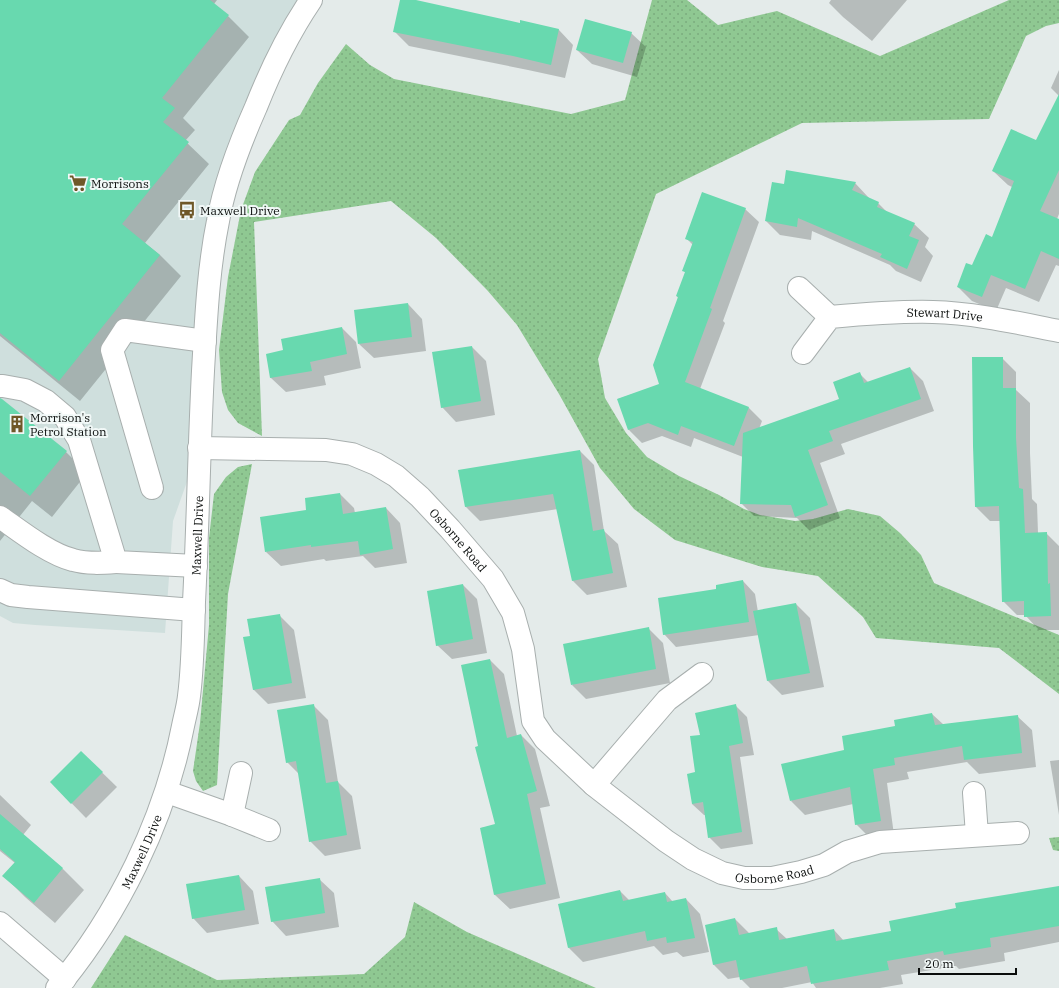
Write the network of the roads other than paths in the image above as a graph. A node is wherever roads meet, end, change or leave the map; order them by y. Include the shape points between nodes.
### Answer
1 (311, 0) edge
2 (799, 288) dead end
3 (830, 318) junction
4 (1059, 331) edge
5 (205, 341) junction
6 (803, 353) dead end
7 (0, 386) edge
8 (199, 448) junction
9 (152, 488) dead end
10 (0, 517) edge
11 (116, 562) junction
12 (196, 566) junction
13 (0, 590) edge
14 (194, 610) junction
15 (702, 674) dead end
16 (242, 773) dead end
17 (594, 786) junction
18 (167, 792) junction
19 (974, 793) dead end
20 (232, 815) junction
21 (269, 830) dead end
22 (1018, 833) dead end
23 (977, 834) junction
24 (0, 923) edge
25 (61, 983) edge

1 - 5 street, Maxwell Drive via 273,65 239,145 218,219 208,282
2 - 3 street
3 - 4 street, Stewart Drive via 887,312 934,312 994,318
3 - 6 street
5 - 8 street, Maxwell Drive
5 - 9 street via 126,330 112,350
7 - 11 street via 25,390 46,401 65,417 79,440
8 - 12 street, Maxwell Drive
8 - 17 street, Osborne Road via 326,450 352,454 396,476 420,497 493,579 513,612 523,649 533,721 545,739
10 - 11 street via 31,539 72,560 93,563
11 - 12 street
12 - 14 street, Maxwell Drive
13 - 14 street via 11,595 28,597
14 - 18 street, Maxwell Drive via 189,696
15 - 17 street via 667,700
16 - 20 street
17 - 23 street, Osborne Road via 693,859 722,873 744,878 772,878 801,872 824,865 847,852 880,842
18 - 20 street
18 - 25 street, Maxwell Drive via 136,867 98,934
19 - 23 street
20 - 21 street
22 - 23 street, Osborne Road
24 - 25 street

